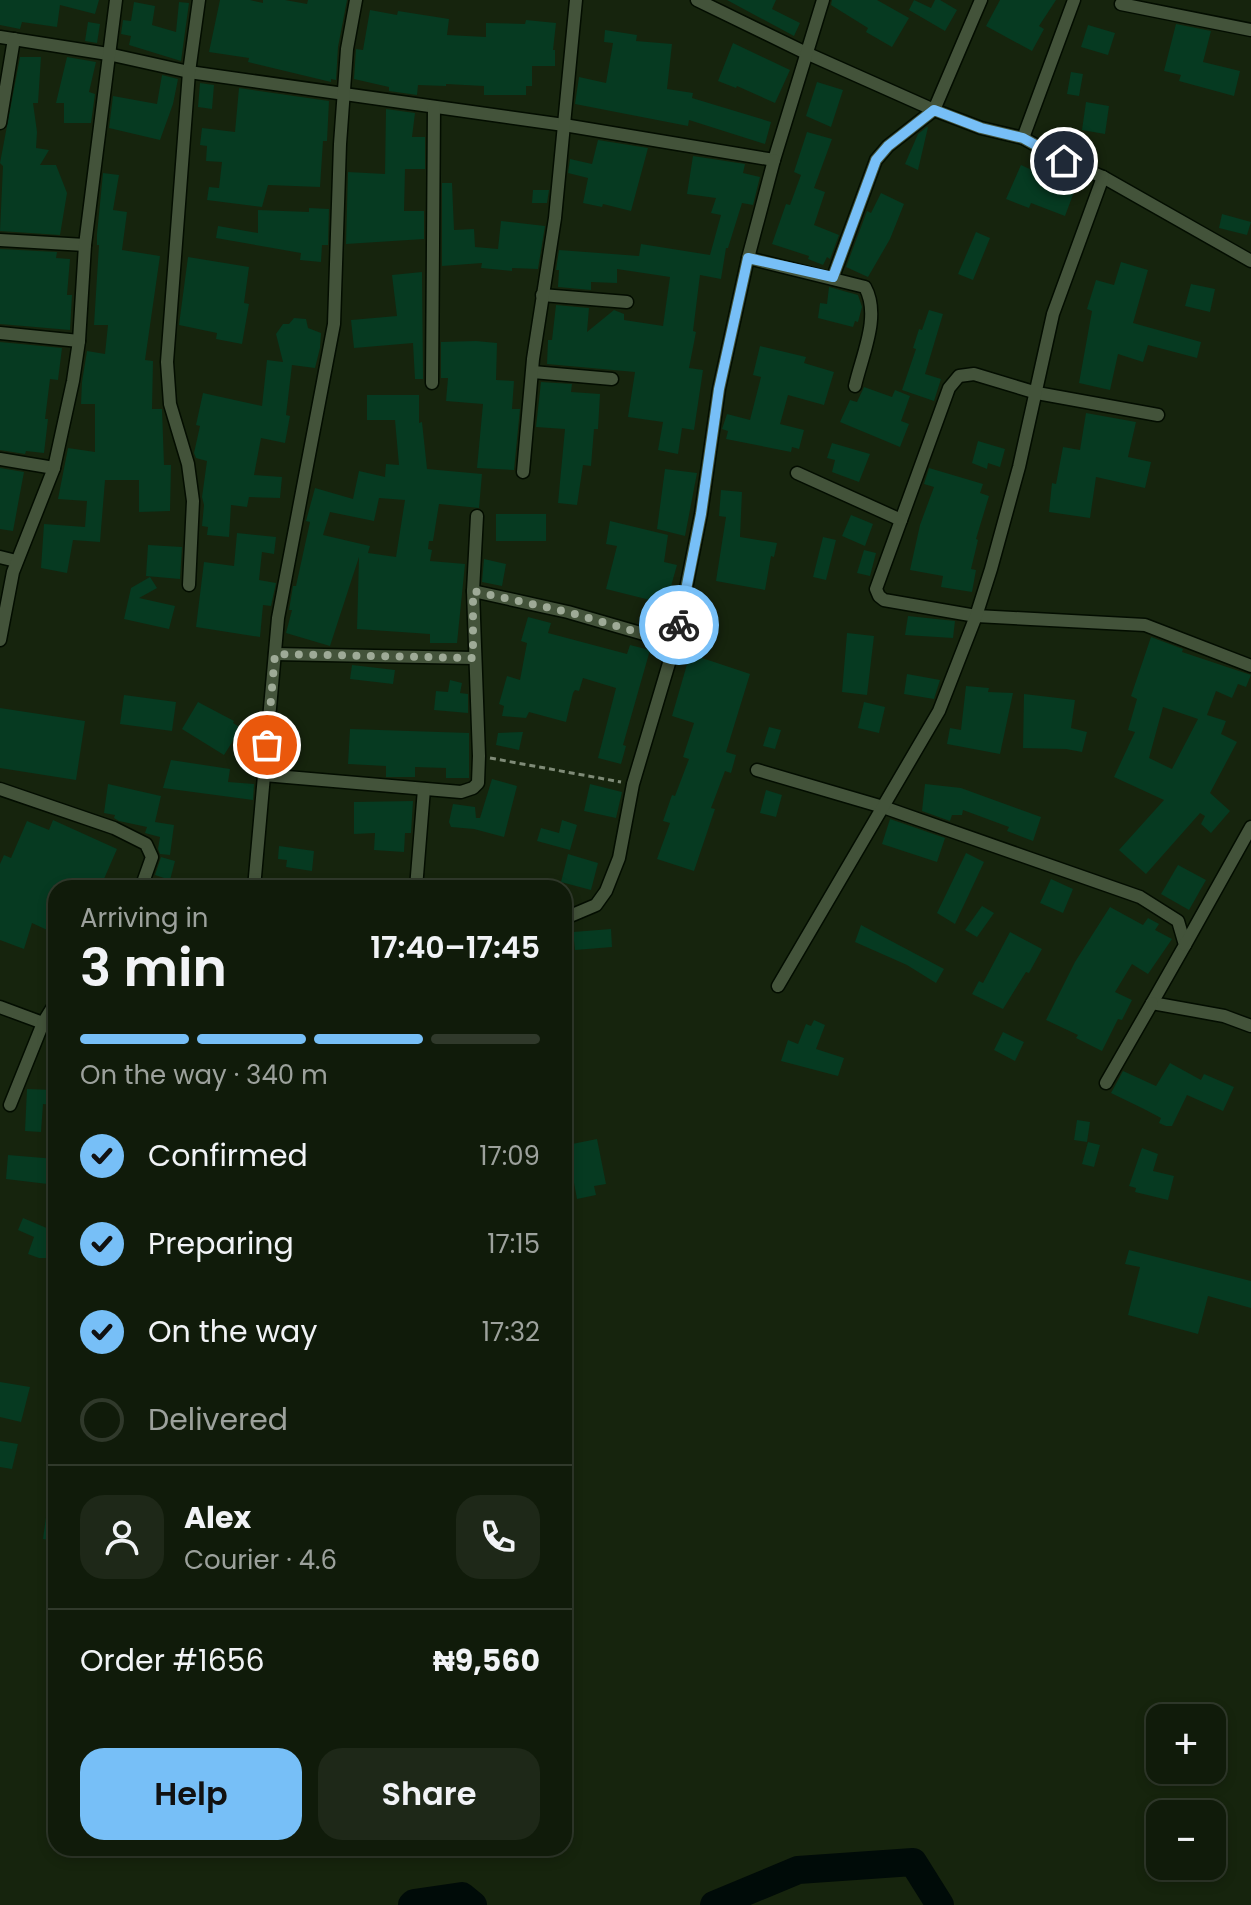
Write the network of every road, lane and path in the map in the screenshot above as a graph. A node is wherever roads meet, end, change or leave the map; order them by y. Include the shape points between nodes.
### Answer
1 (116, 0) edge
2 (199, 0) edge
3 (356, 0) edge
4 (576, 0) edge
5 (697, 0) edge
6 (823, 0) edge
7 (981, 0) edge
8 (1074, 0) edge
9 (1121, 4) dead end
10 (1251, 30) edge
11 (7, 38) edge
12 (806, 53) junction
13 (108, 54) junction
14 (189, 72) junction
15 (344, 94) junction
16 (434, 107) junction
17 (934, 110) junction
18 (0, 123) edge
19 (564, 125) junction
20 (1023, 138) junction
21 (774, 160) junction
22 (1103, 177) junction
23 (0, 240) edge
24 (85, 245) junction
25 (748, 258) junction
26 (1251, 258) edge
27 (833, 277) junction
28 (542, 295) junction
29 (627, 302) dead end
30 (0, 333) edge
31 (79, 341) junction
32 (533, 372) junction
33 (612, 379) dead end
34 (432, 383) dead end
35 (855, 386) dead end
36 (1037, 393) junction
37 (1158, 415) dead end
38 (0, 459) edge
39 (54, 468) junction
40 (523, 472) dead end
41 (797, 473) dead end
42 (477, 516) dead end
43 (901, 520) junction
44 (0, 557) edge
45 (16, 561) junction
46 (189, 585) dead end
47 (473, 591) junction
48 (976, 616) junction
49 (0, 640) edge
50 (675, 643) junction
51 (275, 654) junction
52 (473, 658) junction
53 (1251, 666) edge
54 (479, 756) junction
55 (757, 770) dead end
56 (264, 775) junction
57 (633, 784) junction
58 (0, 789) edge
59 (424, 789) junction
60 (883, 807) junction
61 (1251, 827) edge
62 (144, 880) edge
63 (255, 880) edge
64 (417, 880) edge
65 (572, 915) edge
66 (1185, 945) junction
67 (778, 986) dead end
68 (1152, 1003) junction
69 (0, 1007) edge
70 (48, 1024) edge
71 (48, 1026) edge
72 (1251, 1026) edge
73 (1106, 1083) dead end
74 (10, 1105) dead end

1 - 13 street
2 - 14 street
3 - 15 street
4 - 19 street
5 - 12 street
6 - 12 street
7 - 17 street
8 - 20 street
9 - 10 street
11 - 13 street
11 - 18 street
12 - 17 street
12 - 21 street
13 - 14 street
13 - 24 street
14 - 15 street
14 - 46 street via 167,362 170,404 193,501
15 - 16 street
15 - 51 street via 334,324
16 - 19 street
16 - 34 street
17 - 20 street
17 - 27 street via 876,160
19 - 21 street
19 - 28 street
20 - 22 street
21 - 25 street
22 - 26 street
22 - 36 street via 1053,314
23 - 24 street
24 - 31 street
25 - 27 street
25 - 50 street via 719,389
27 - 35 street via 865,287 872,299
28 - 29 street
28 - 32 street
30 - 31 street
31 - 39 street
32 - 33 street
32 - 40 street
36 - 37 street
36 - 43 street via 974,374 959,376 949,388
36 - 48 street
38 - 39 street
39 - 45 street
41 - 43 street
42 - 47 street
43 - 48 street via 876,589 879,596
44 - 45 street
45 - 49 street
47 - 50 street
47 - 52 street
48 - 53 street via 1145,625
48 - 60 street via 939,711
50 - 57 street
51 - 52 street
51 - 56 street
52 - 54 street
54 - 57 path
54 - 59 street via 473,788
55 - 60 street
56 - 59 street
56 - 63 street
57 - 65 street via 619,858 606,891 596,905
58 - 62 street via 146,844 152,857
59 - 64 street
60 - 66 street via 1140,897 1178,921
60 - 67 street
61 - 66 street
66 - 68 street
68 - 72 street
68 - 73 street
69 - 70 street
71 - 74 street

